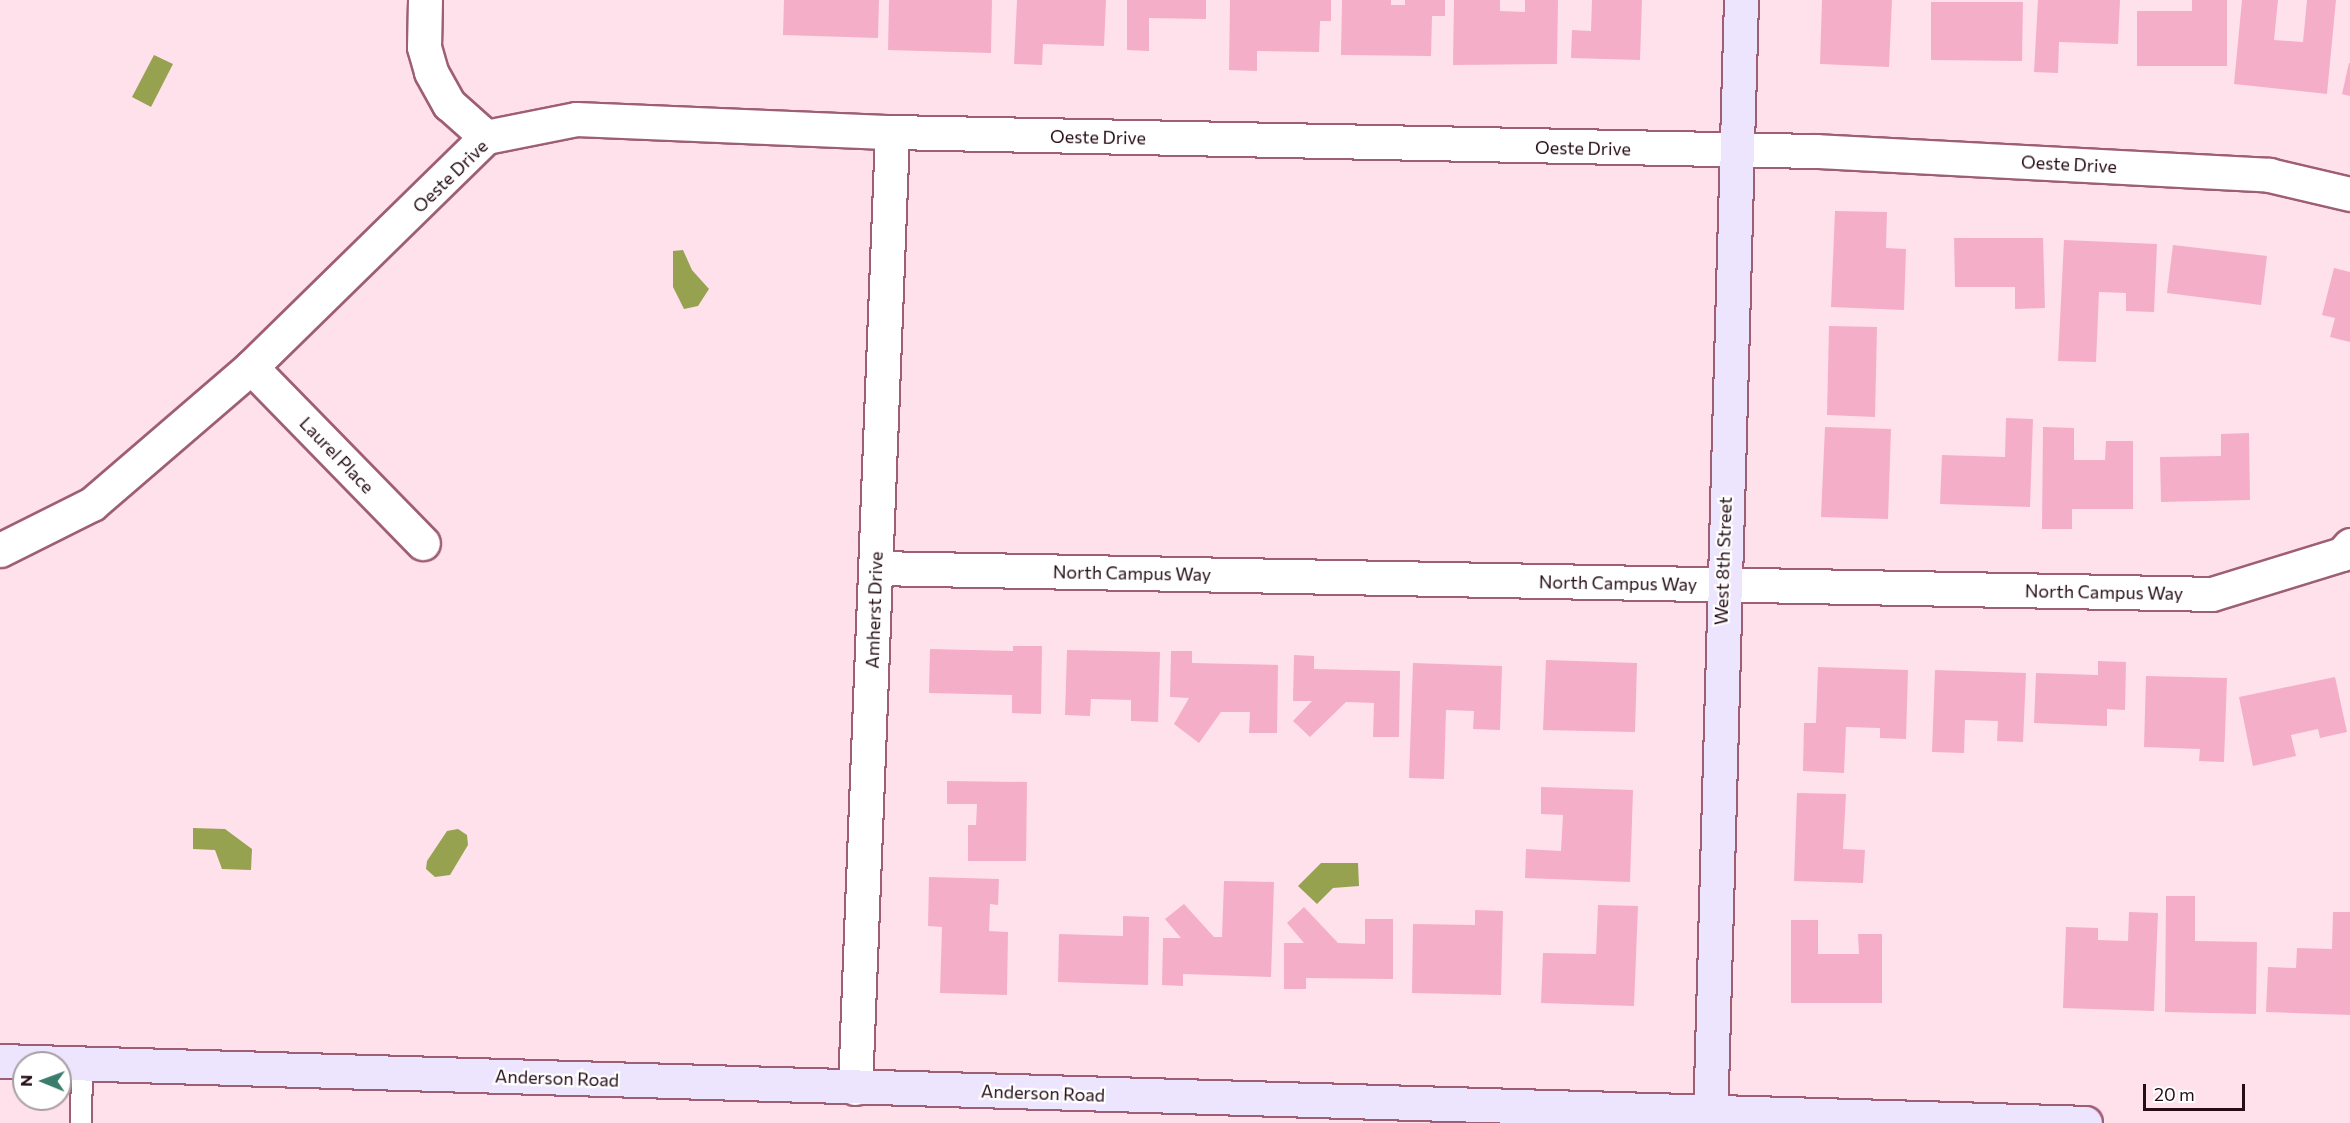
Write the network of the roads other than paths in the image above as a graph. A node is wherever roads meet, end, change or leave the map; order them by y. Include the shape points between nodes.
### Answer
1 (425, 0) edge
2 (1741, 0) edge
3 (892, 132) junction
4 (486, 137) junction
5 (1736, 150) junction
6 (2350, 194) edge
7 (251, 367) junction
8 (423, 543) dead end
9 (2350, 545) edge
10 (0, 550) edge
11 (875, 568) junction
12 (1722, 585) junction
13 (0, 1061) edge
14 (82, 1063) junction
15 (855, 1088) junction
16 (1710, 1117) edge
17 (81, 1123) edge
18 (2085, 1123) edge

1 - 4 street via 424,46 431,72 449,104
2 - 5 main road, West 8th Street
3 - 4 street, Oeste Drive via 576,119
3 - 5 street, Oeste Drive
3 - 11 street, Amherst Drive
4 - 7 street, Oeste Drive
5 - 6 street, Oeste Drive via 2269,175
5 - 12 main road, West 8th Street
7 - 8 street, Laurel Place
7 - 10 street, Oeste Drive via 92,504
9 - 12 street, North Campus Way via 2342,554 2212,594
11 - 12 street, North Campus Way
11 - 15 street, Amherst Drive
12 - 16 main road, West 8th Street
13 - 14 main road, Anderson Road
14 - 15 main road, Anderson Road
14 - 17 lane
15 - 16 main road, Anderson Road
16 - 18 main road, Anderson Road

